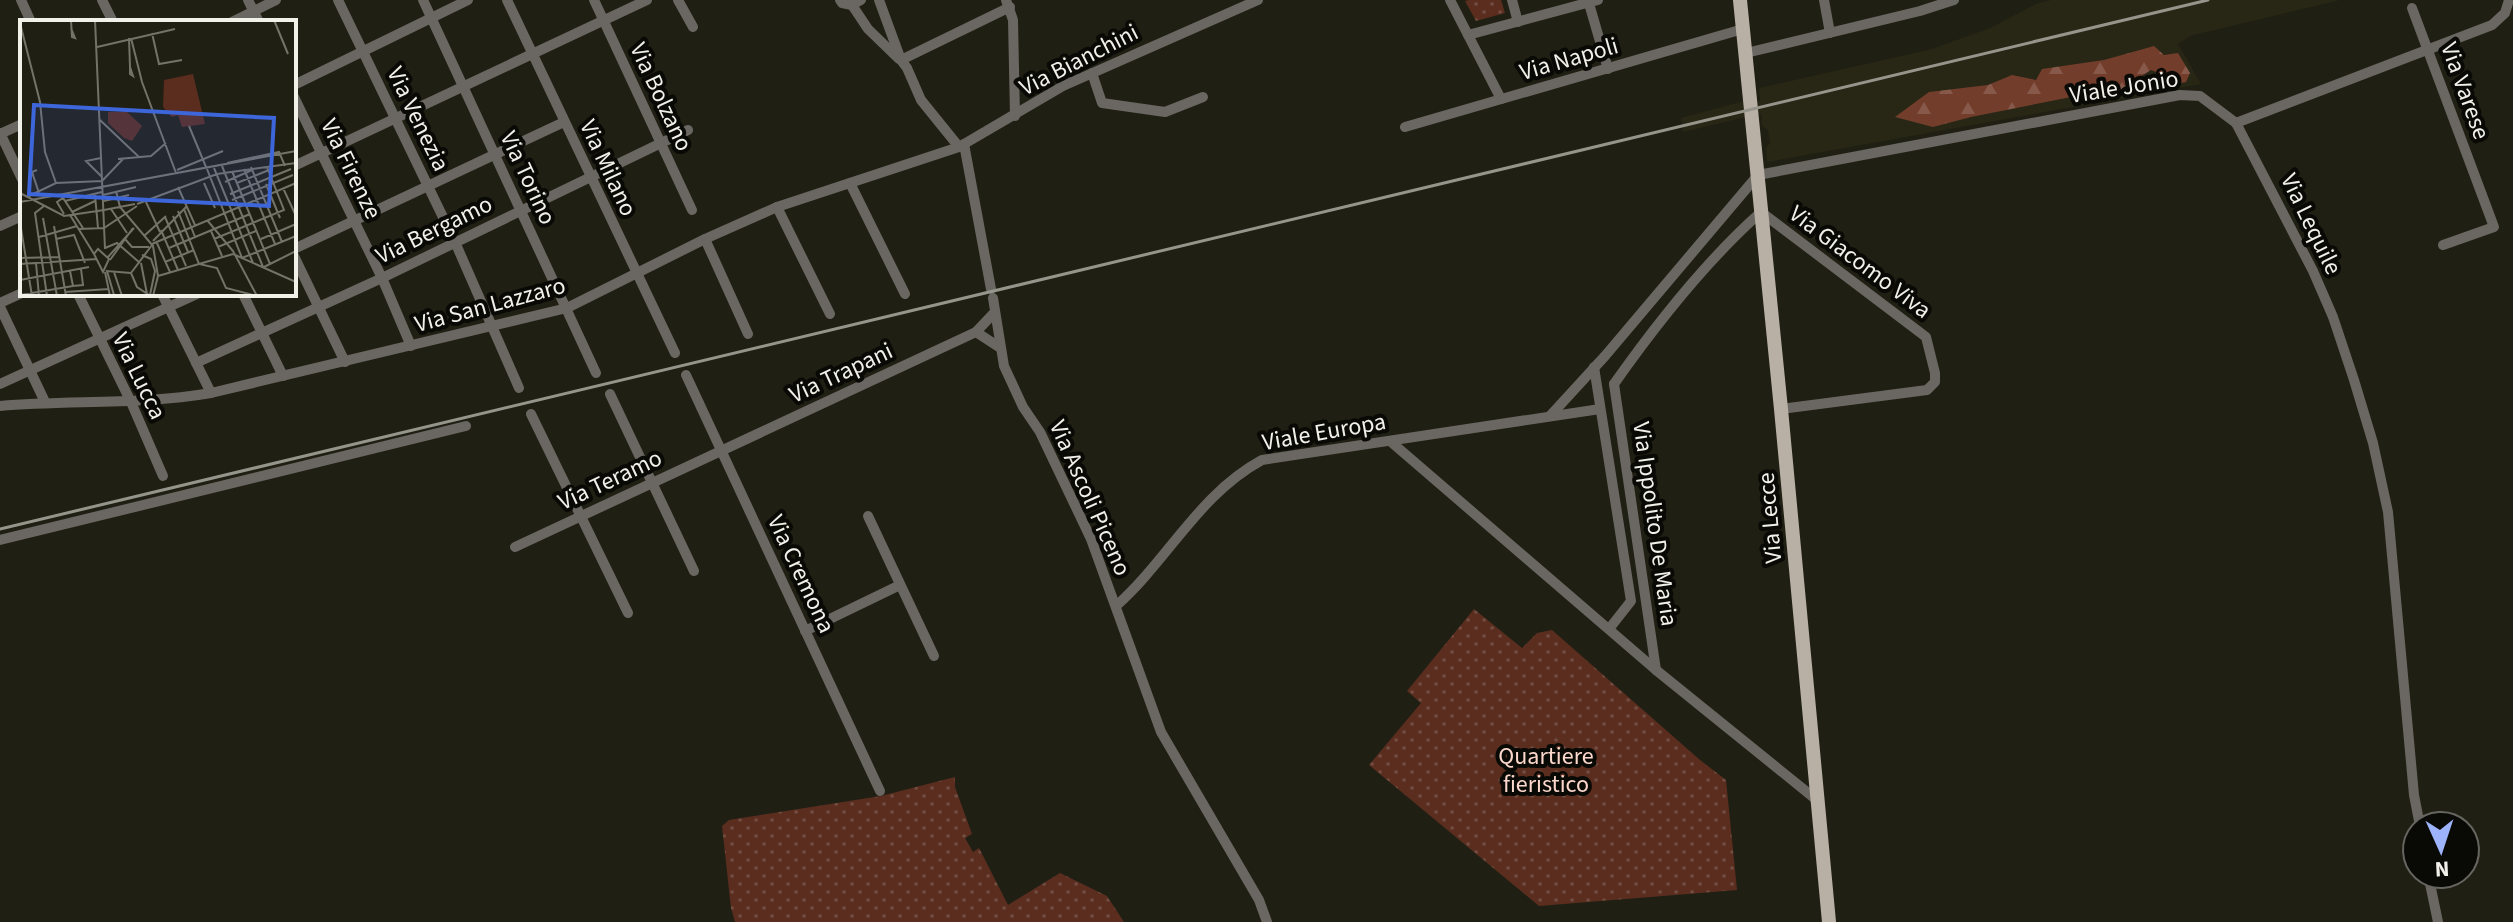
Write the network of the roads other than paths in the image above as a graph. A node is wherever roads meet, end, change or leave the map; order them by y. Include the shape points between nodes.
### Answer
1 (21, 0) edge
2 (102, 0) edge
3 (248, 0) edge
4 (276, 0) edge
5 (338, 0) edge
6 (423, 0) edge
7 (468, 0) edge
8 (507, 0) edge
9 (594, 0) edge
10 (647, 0) edge
11 (678, 0) edge
12 (840, 0) edge
13 (879, 0) edge
14 (1258, 0) edge
15 (1450, 0) edge
16 (1512, 0) edge
17 (1740, 0) edge
18 (1824, 0) edge
19 (1954, 0) edge
20 (2509, 0) edge
21 (1591, 1) edge
22 (857, 2) edge
23 (1008, 4) edge
24 (2412, 8) dead end
25 (254, 11) junction
26 (432, 18) junction
27 (30, 20) edge
28 (112, 20) edge
29 (236, 20) edge
30 (258, 20) edge
31 (604, 20) junction
32 (1518, 22) junction
33 (693, 27) dead end
34 (1743, 29) junction
35 (1830, 33) junction
36 (1468, 35) junction
37 (2428, 49) junction
38 (364, 51) junction
39 (1746, 53) junction
40 (532, 54) junction
41 (901, 60) junction
42 (1608, 69) junction
43 (1092, 73) junction
44 (296, 84) edge
45 (464, 86) junction
46 (1203, 97) dead end
47 (1501, 99) junction
48 (296, 101) edge
49 (1015, 116) junction
50 (395, 119) junction
51 (564, 122) junction
52 (2236, 123) junction
53 (20, 125) edge
54 (1405, 127) dead end
55 (688, 130) dead end
56 (0, 134) edge
57 (660, 143) junction
58 (962, 146) junction
59 (321, 153) junction
60 (495, 153) junction
61 (296, 165) edge
62 (20, 175) edge
63 (1758, 175) junction
64 (591, 178) junction
65 (850, 183) junction
66 (428, 185) junction
67 (777, 207) junction
68 (522, 210) junction
69 (692, 210) dead end
70 (1761, 212) junction
71 (20, 217) edge
72 (1719, 220) junction
73 (354, 221) junction
74 (0, 226) edge
75 (1736, 234) junction
76 (705, 239) junction
77 (455, 242) junction
78 (2443, 245) dead end
79 (296, 248) edge
80 (296, 260) edge
81 (636, 273) junction
82 (382, 278) junction
83 (20, 294) edge
84 (905, 294) dead end
85 (79, 296) edge
86 (163, 296) edge
87 (193, 296) edge
88 (244, 296) edge
89 (0, 305) edge
90 (319, 306) junction
91 (169, 307) junction
92 (567, 308) junction
93 (994, 313) junction
94 (830, 314) dead end
95 (491, 327) junction
96 (262, 332) junction
97 (976, 332) junction
98 (748, 334) dead end
99 (99, 338) junction
100 (411, 346) junction
101 (999, 347) junction
102 (675, 353) dead end
103 (345, 362) junction
104 (196, 363) junction
105 (1594, 367) junction
106 (30, 370) junction
107 (596, 373) dead end
108 (686, 375) dead end
109 (283, 376) junction
110 (0, 384) edge
111 (1614, 384) junction
112 (519, 388) dead end
113 (211, 393) junction
114 (610, 394) dead end
115 (45, 402) junction
116 (131, 402) junction
117 (0, 406) edge
118 (1600, 409) junction
119 (1781, 409) junction
120 (531, 414) dead end
121 (1550, 416) junction
122 (466, 426) dead end
123 (1390, 441) junction
124 (722, 449) junction
125 (163, 476) dead end
126 (653, 482) junction
127 (583, 516) junction
128 (868, 516) dead end
129 (0, 540) edge
130 (515, 547) dead end
131 (694, 571) dead end
132 (900, 585) junction
133 (1646, 600) junction
134 (1631, 601) junction
135 (1116, 606) junction
136 (628, 613) dead end
137 (1609, 629) junction
138 (805, 631) junction
139 (934, 656) dead end
140 (1656, 670) junction
141 (880, 791) dead end
142 (1818, 801) junction
143 (2417, 810) edge
144 (2431, 890) edge
145 (1267, 922) edge
146 (1829, 922) edge
147 (2438, 922) edge

1 - 27 street
2 - 28 street
3 - 25 street
4 - 25 street
5 - 38 street, Via Venezia
6 - 26 street, Via Torino
7 - 26 street
8 - 40 street, Via Milano
9 - 31 street, Via Bolzano
10 - 31 street
11 - 33 street
12 - 22 street
13 - 41 street
14 - 43 street, Via Bianchini
15 - 36 street
16 - 32 street
17 - 34 main road, Via Lecce
18 - 35 street
19 - 35 street
20 - 37 street via 2505,13 2492,25
21 - 32 street
21 - 42 street
22 - 41 street via 868,29
23 - 41 street
23 - 49 street
24 - 37 street, Via Varese
25 - 29 street
25 - 30 street
26 - 38 street
26 - 45 street, Via Torino
31 - 40 street
31 - 57 street, Via Bolzano
32 - 36 street
34 - 39 main road, Via Lecce
34 - 42 street, Via Napoli
35 - 39 street
36 - 47 street
37 - 52 street
37 - 78 street, Via Varese via 2494,227
38 - 44 street
38 - 50 street, Via Venezia
39 - 63 main road, Via Lecce
40 - 45 street
40 - 51 street, Via Milano
41 - 58 street via 921,100
42 - 47 street, Via Napoli
43 - 46 street via 1102,103 1165,112
43 - 49 street, Via Bianchini
45 - 50 street
45 - 60 street, Via Torino
47 - 54 street, Via Napoli
48 - 59 street, Via Firenze
49 - 58 street, Via Bianchini
50 - 59 street
50 - 66 street, Via Venezia
51 - 60 street
51 - 64 street, Via Milano
52 - 63 street, Viale Jonio via 2200,96 2180,95
52 - 143 street, Via Lequile via 2308,260 2373,443 2388,512
53 - 56 street
55 - 57 street, Via Bergamo
56 - 62 street
57 - 64 street, Via Bergamo
57 - 69 street, Via Bolzano
58 - 65 street, Via San Lazzaro
58 - 93 street, Via Ascoli Piceno
59 - 61 street
59 - 73 street, Via Firenze
60 - 66 street
60 - 68 street, Via Torino
63 - 70 main road, Via Lecce
63 - 72 street
64 - 68 street, Via Bergamo
64 - 81 street, Via Milano
65 - 67 street, Via San Lazzaro
65 - 84 street
66 - 73 street
66 - 77 street, Via Venezia
67 - 76 street, Via San Lazzaro
67 - 94 street
68 - 77 street, Via Bergamo
68 - 92 street, Via Torino
70 - 75 street
70 - 119 main road, Via Lecce
70 - 119 street, Via Giacomo Viva via 1926,337 1935,373 1927,390
71 - 74 street
72 - 75 street
72 - 105 street
73 - 79 street
73 - 82 street, Via Firenze
75 - 111 street
76 - 81 street, Via San Lazzaro
76 - 98 street
77 - 82 street, Via Bergamo
77 - 95 street, Via Venezia
80 - 90 street
81 - 92 street, Via San Lazzaro
81 - 102 street, Via Milano
82 - 90 street, Via Bergamo
82 - 100 street, Via Firenze
83 - 89 street
85 - 99 street, Via Lucca
86 - 91 street
87 - 91 street
88 - 96 street
89 - 106 street
90 - 96 street, Via Bergamo
90 - 103 street
91 - 99 street
91 - 104 street
92 - 95 street, Via San Lazzaro
92 - 107 street, Via Torino
93 - 97 street, Via Trapani
93 - 101 street, Via Ascoli Piceno
95 - 100 street, Via San Lazzaro
95 - 112 street, Via Venezia
96 - 104 street, Via Bergamo
96 - 109 street
97 - 101 street
97 - 124 street, Via Trapani
99 - 106 street
99 - 116 street, Via Lucca
100 - 103 street, Via San Lazzaro
101 - 135 street, Via Ascoli Piceno via 1016,393 1091,539
103 - 109 street, Via San Lazzaro
104 - 113 street
105 - 111 street
105 - 118 street, Via Ippolito De Maria
105 - 121 street
106 - 110 street
106 - 115 street
108 - 124 street, Via Cremona
109 - 113 street, Via San Lazzaro
111 - 133 street, Via Ippolito De Maria
113 - 116 street, Via San Lazzaro
114 - 126 street
115 - 116 street, Via San Lazzaro
115 - 117 street, Via San Lazzaro
116 - 125 street, Via Lucca
118 - 121 street, Viale Europa
118 - 134 street, Via Ippolito De Maria
119 - 142 main road, Via Lecce
120 - 127 street
121 - 123 street, Viale Europa
122 - 129 street
123 - 135 street, Viale Europa via 1262,460 1242,471 1216,492
123 - 137 street, Via Ippolito De Maria
124 - 126 street, Via Teramo
124 - 138 street, Via Cremona
126 - 127 street, Via Teramo
126 - 131 street
127 - 130 street, Via Teramo
127 - 136 street
128 - 132 street
132 - 138 street
132 - 139 street
133 - 134 street
133 - 140 street, Via Ippolito De Maria
134 - 137 street, Via Ippolito De Maria
135 - 145 street, Via Ascoli Piceno via 1161,732
137 - 140 street, Via Ippolito De Maria
138 - 141 street, Via Cremona
140 - 142 street, Via Ippolito De Maria
142 - 146 main road, Via Lecce
144 - 147 street

